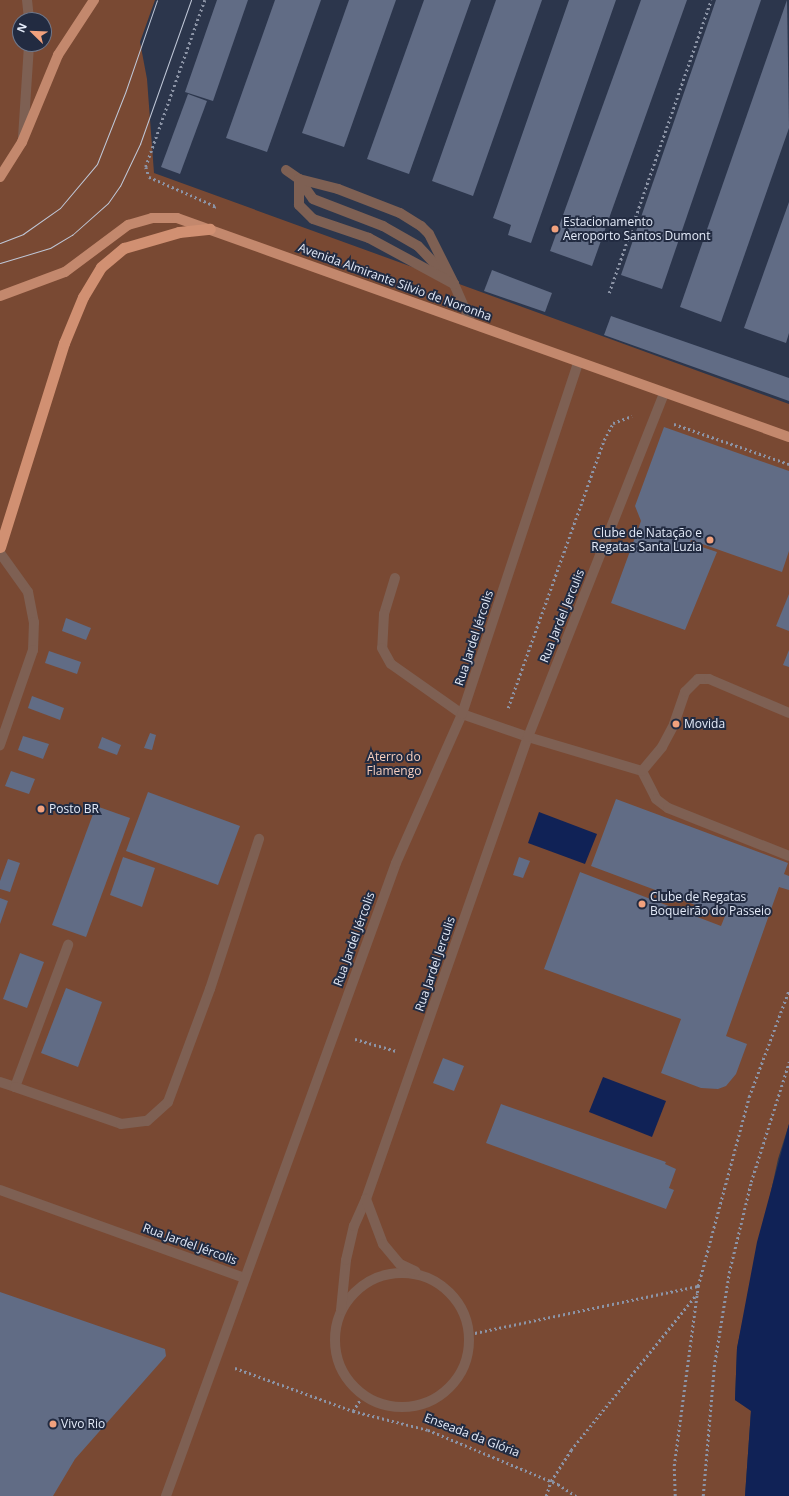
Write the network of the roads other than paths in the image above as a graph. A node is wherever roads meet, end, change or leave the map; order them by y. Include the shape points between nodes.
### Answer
1 (27, 0) edge
2 (94, 0) edge
3 (28, 12) edge
4 (28, 52) edge
5 (22, 142) junction
6 (286, 170) dead end
7 (0, 177) edge
8 (299, 179) junction
9 (210, 229) junction
10 (454, 284) junction
11 (0, 296) edge
12 (471, 323) junction
13 (578, 364) junction
14 (664, 394) junction
15 (789, 437) edge
16 (0, 547) edge
17 (0, 553) edge
18 (395, 578) dead end
19 (789, 713) edge
20 (462, 714) junction
21 (528, 737) junction
22 (0, 744) edge
23 (642, 771) junction
24 (260, 839) dead end
25 (789, 856) edge
26 (68, 945) dead end
27 (0, 1082) edge
28 (15, 1087) junction
29 (0, 1190) edge
30 (366, 1199) junction
31 (426, 1276) junction
32 (245, 1278) junction
33 (341, 1313) junction
34 (166, 1496) edge

1 - 3 street
2 - 5 main road via 58,55
4 - 5 street
5 - 7 main road
6 - 8 street
8 - 10 street via 313,199 383,226 418,246
8 - 10 street via 321,183 352,194 400,213 421,226 429,234
8 - 10 street via 299,205 313,219 369,238
9 - 11 main road, Avenida Almirante Silvio de Noronha via 177,218 139,221 128,226 65,272
9 - 12 main road, Avenida Almirante Silvio de Noronha
9 - 16 highway via 179,232 124,248 101,267 83,297 64,344
10 - 12 street
12 - 13 main road, Avenida Almirante Silvio de Noronha
13 - 14 main road, Avenida Almirante Silvio de Noronha
13 - 20 street, Rua Jardel Jércolis
14 - 15 main road, Avenida Almirante Silvio de Noronha
14 - 21 street, Rua Jardel Jerculis
17 - 22 street via 28,592 34,622 33,650
18 - 20 street via 384,614 382,648 391,664
19 - 23 street via 710,679 698,679 685,692 674,724 662,747
20 - 21 street
20 - 32 street, Rua Jardel Jércolis via 396,863
21 - 23 street
21 - 30 street, Rua Jardel Jerculis
23 - 25 street via 656,799 668,808
24 - 28 street via 210,989 168,1102 147,1121 121,1124
26 - 28 street
27 - 28 street
29 - 32 street, Rua Jardel Jércolis
30 - 31 street via 383,1244 400,1264
30 - 33 street, Rua Jardel Jerculis via 354,1226 346,1260
31 - 33 street, Enseada da Glória via 406,1272 386,1274 367,1282 352,1296
31 - 33 street, Enseada da Glória via 442,1285 456,1299 465,1316 470,1334 467,1356 458,1376 444,1393 424,1403 403,1407 382,1404 363,1395 350,1382 340,1367 336,1349 336,1331
32 - 34 street

